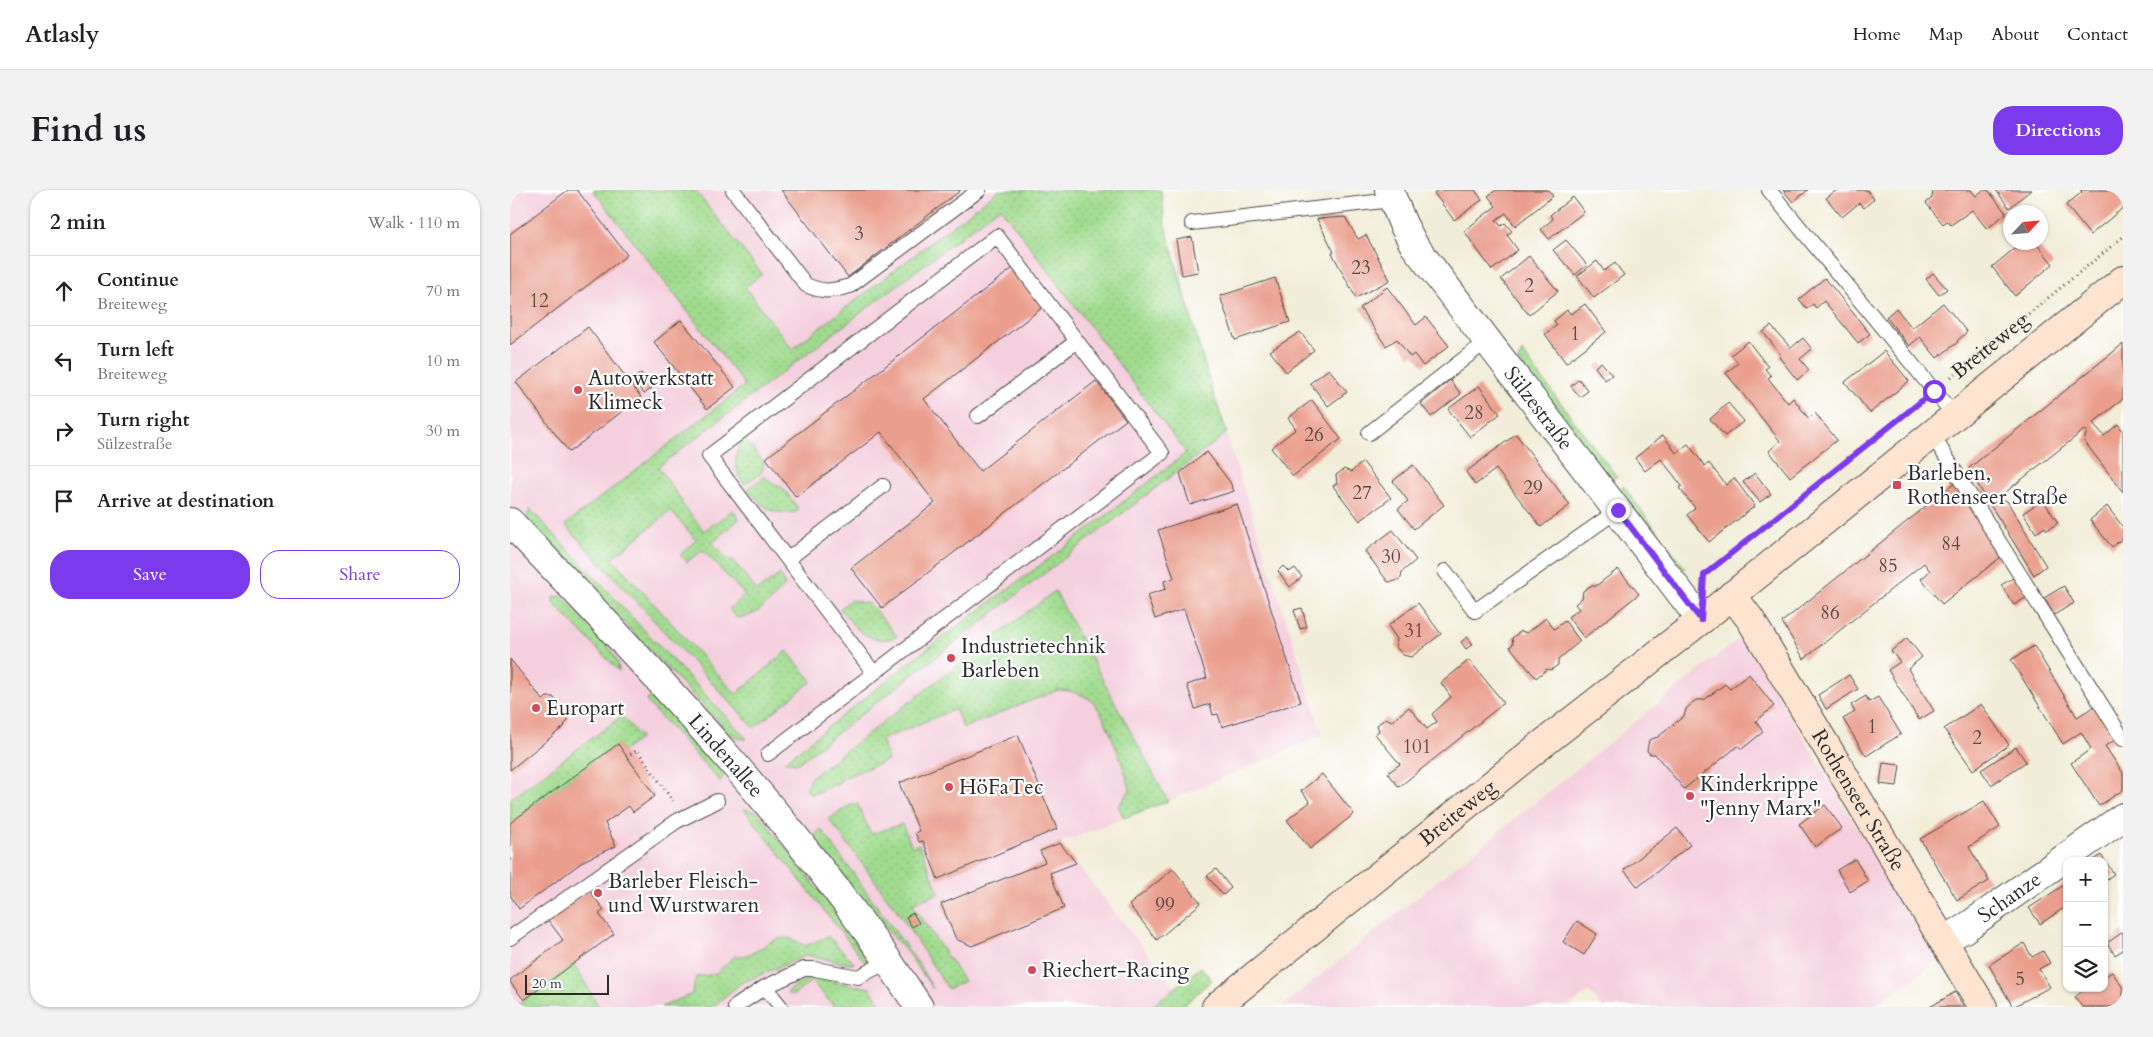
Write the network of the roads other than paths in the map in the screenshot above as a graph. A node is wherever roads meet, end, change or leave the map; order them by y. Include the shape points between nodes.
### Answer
1 (733, 190) edge
2 (980, 190) edge
3 (1769, 190) edge
4 (1391, 195) edge
5 (1192, 223) dead end
6 (2123, 280) edge
7 (1488, 340) junction
8 (1077, 341) junction
9 (1954, 415) junction
10 (978, 416) dead end
11 (1369, 433) dead end
12 (1932, 433) junction
13 (883, 486) dead end
14 (1618, 510) junction
15 (510, 522) edge
16 (788, 559) junction
17 (1445, 572) dead end
18 (1732, 595) junction
19 (1701, 620) junction
20 (874, 673) junction
21 (2123, 739) edge
22 (768, 754) dead end
23 (717, 801) dead end
24 (2123, 817) edge
25 (510, 938) edge
26 (1943, 940) junction
27 (889, 961) junction
28 (765, 987) junction
29 (735, 1007) edge
30 (781, 1007) edge
31 (919, 1007) edge
32 (1216, 1007) edge
33 (1984, 1007) edge

1 - 2 lane via 806,284 820,291 850,286
3 - 9 lane
4 - 5 lane
4 - 7 street, Sülzestraße via 1414,245
6 - 9 street, Breiteweg
7 - 11 lane
7 - 14 street, Sülzestraße
8 - 10 lane
8 - 16 lane via 997,236 709,456
8 - 20 lane via 1162,453
9 - 12 street, Breiteweg
12 - 18 street, Breiteweg
12 - 21 lane
13 - 16 lane
14 - 17 lane via 1476,611
14 - 19 street, Sülzestraße
15 - 27 street, Lindenallee via 653,673 744,776 838,891
16 - 20 lane
18 - 19 street, Breiteweg
18 - 26 street, Rothenseer Straße via 1750,619
19 - 32 street, Breiteweg
20 - 22 lane
23 - 25 lane via 685,817
24 - 26 street, Schanze via 1964,929
26 - 33 street, Rothenseer Straße
27 - 28 lane via 858,977 804,969
27 - 31 street, Lindenallee
28 - 29 lane
28 - 30 lane

